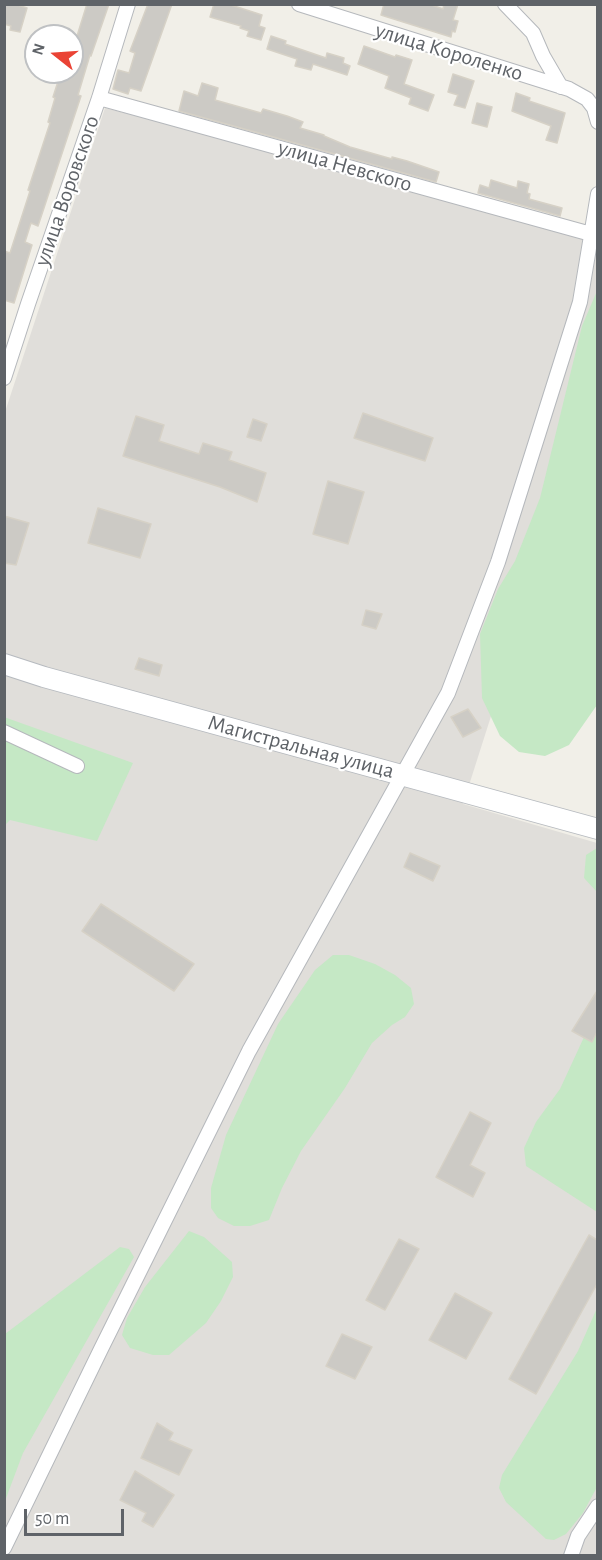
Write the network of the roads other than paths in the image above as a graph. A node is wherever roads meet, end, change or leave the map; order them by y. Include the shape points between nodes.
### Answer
1 (128, 4) edge
2 (299, 4) edge
3 (505, 4) edge
4 (561, 87) junction
5 (99, 98) junction
6 (596, 112) edge
7 (597, 194) edge
8 (591, 234) junction
9 (4, 378) edge
10 (4, 664) edge
11 (4, 732) edge
12 (77, 766) dead end
13 (404, 775) junction
14 (597, 829) edge
15 (596, 1511) edge
16 (4, 1548) edge
17 (571, 1556) edge

1 - 5 street, улица Воровского
2 - 4 street, улица Короленко
3 - 4 street via 533,33
4 - 6 street, улица Короленко via 587,99
5 - 8 street, улица Невского
5 - 9 street, улица Воровского
7 - 8 street
8 - 13 street via 580,302 498,562 448,693
10 - 13 main road, Магистральная улица
11 - 12 street
13 - 14 main road, Магистральная улица
13 - 16 street via 249,1051
15 - 17 street via 578,1536

